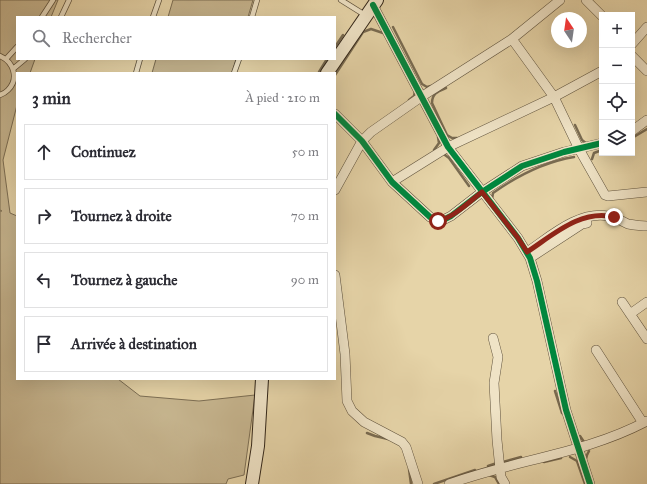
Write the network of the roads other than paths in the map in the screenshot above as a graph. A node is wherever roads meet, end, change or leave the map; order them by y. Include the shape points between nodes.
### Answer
1 (53, 0) edge
2 (69, 0) edge
3 (159, 0) edge
4 (257, 0) edge
5 (341, 0) edge
6 (560, 0) edge
7 (586, 0) edge
8 (372, 7) edge
9 (599, 13) edge
10 (43, 16) edge
11 (61, 16) edge
12 (153, 16) edge
13 (252, 16) edge
14 (647, 27) edge
15 (512, 39) junction
16 (635, 41) edge
17 (16, 48) edge
18 (0, 56) edge
19 (6, 59) junction
20 (635, 59) edge
21 (24, 60) edge
22 (140, 60) edge
23 (239, 60) edge
24 (336, 60) edge
25 (336, 60) edge
26 (13, 69) junction
27 (647, 71) edge
28 (136, 72) edge
29 (234, 72) edge
30 (328, 72) edge
31 (599, 73) edge
32 (0, 95) edge
33 (421, 97) junction
34 (554, 97) junction
35 (336, 115) edge
36 (647, 120) edge
37 (635, 128) edge
38 (362, 141) junction
39 (599, 145) edge
40 (448, 147) junction
41 (579, 149) junction
42 (392, 182) junction
43 (336, 188) edge
44 (482, 192) junction
45 (647, 192) edge
46 (647, 226) edge
47 (647, 232) edge
48 (529, 255) junction
49 (336, 283) edge
50 (622, 302) dead end
51 (647, 302) edge
52 (630, 314) junction
53 (493, 338) dead end
54 (647, 339) edge
55 (596, 350) dead end
56 (262, 380) edge
57 (645, 422) edge
58 (578, 448) junction
59 (500, 469) junction
60 (252, 484) edge
61 (418, 484) edge
62 (449, 484) edge
63 (505, 484) edge
64 (590, 484) edge

1 - 10 lane
2 - 11 lane
3 - 12 lane
4 - 13 lane
5 - 8 lane
6 - 15 street
7 - 9 street
8 - 24 main road
8 - 33 street
14 - 16 street
15 - 33 street
15 - 34 street
17 - 19 lane
18 - 19 lane
19 - 26 lane
20 - 27 street
21 - 26 lane
22 - 28 lane
23 - 29 lane
25 - 30 main road
26 - 32 lane via 14,81 8,91
31 - 34 street
33 - 38 street
33 - 40 street
34 - 40 street
34 - 41 street
35 - 38 street
36 - 37 street
38 - 42 street
38 - 43 street
39 - 41 street
40 - 42 street
40 - 44 street
41 - 44 street via 522,166
41 - 45 street via 605,195
42 - 44 street via 430,217 438,221 451,216
44 - 48 street
46 - 48 street via 631,224 608,216 585,217 573,222
47 - 48 street via 631,230 608,221 592,221 582,224
48 - 58 street via 566,410
49 - 61 street via 345,354 347,401 352,411 364,422 402,442
50 - 52 street
51 - 52 street
52 - 54 street
53 - 59 street via 498,357 494,382
55 - 57 street
56 - 60 main road via 258,446
57 - 58 street
58 - 59 street
58 - 64 street
59 - 62 street
59 - 63 street

